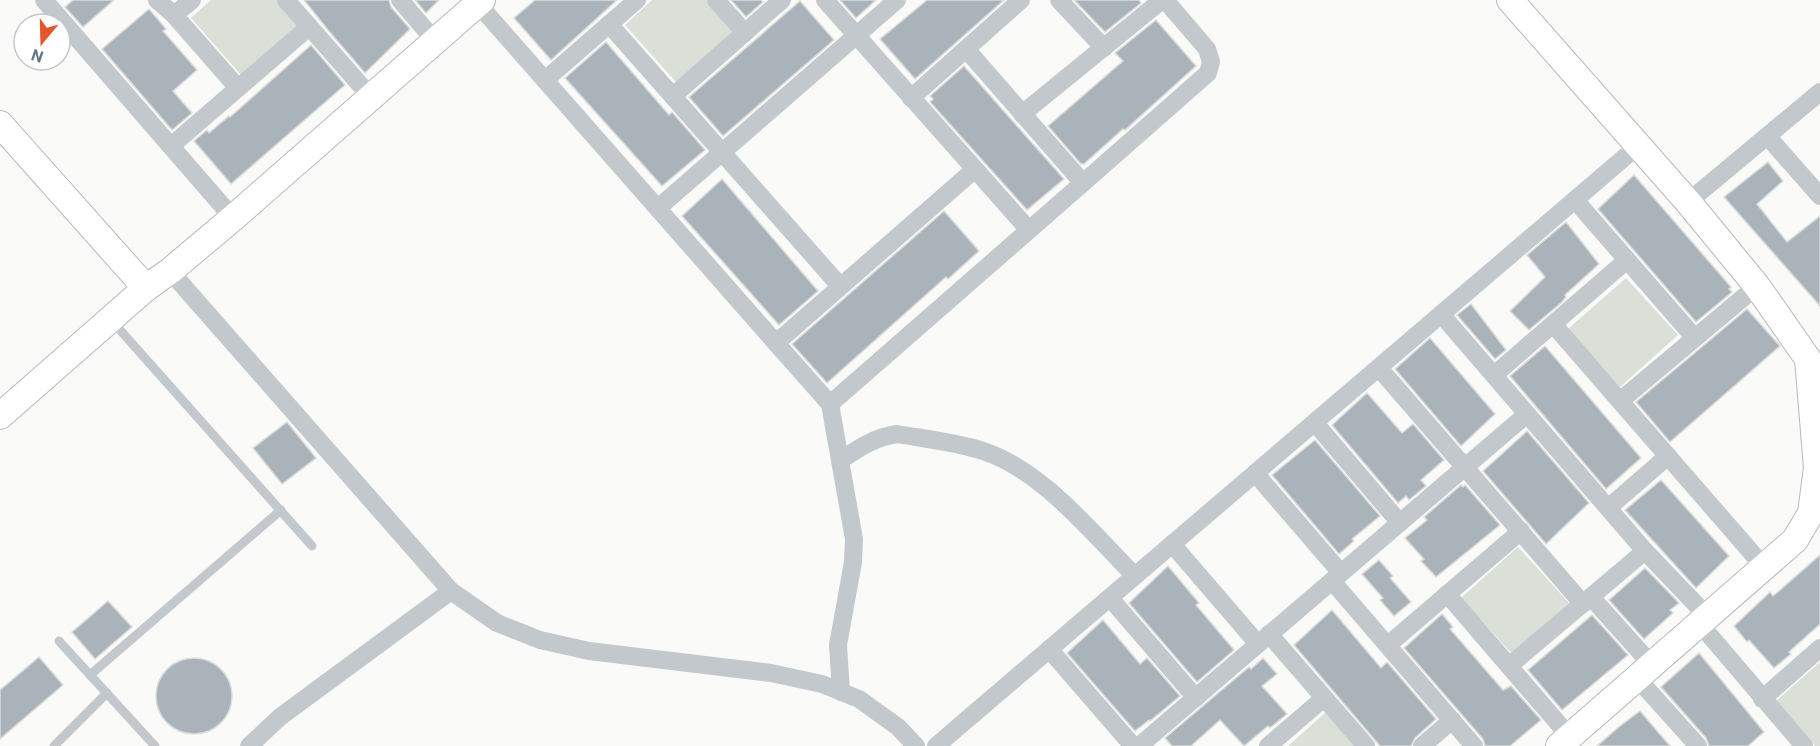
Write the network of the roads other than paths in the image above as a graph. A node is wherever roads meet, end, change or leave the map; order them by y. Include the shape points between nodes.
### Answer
1 (157, 0) edge
2 (192, 0) edge
3 (286, 0) edge
4 (400, 0) edge
5 (637, 0) edge
6 (716, 0) edge
7 (782, 0) edge
8 (825, 0) edge
9 (897, 0) edge
10 (1021, 0) edge
11 (1059, 0) edge
12 (1163, 0) edge
13 (1510, 0) edge
14 (51, 2) edge
15 (480, 2) edge
16 (174, 15) junction
17 (609, 24) junction
18 (309, 27) junction
19 (745, 33) junction
20 (856, 36) junction
21 (435, 41) junction
22 (1104, 48) junction
23 (966, 49) junction
24 (545, 80) junction
25 (238, 88) junction
26 (1820, 92) edge
27 (672, 96) junction
28 (371, 97) junction
29 (911, 98) junction
30 (1022, 114) junction
31 (0, 124) edge
32 (1768, 137) junction
33 (1639, 145) junction
34 (171, 146) junction
35 (722, 152) junction
36 (974, 170) junction
37 (1083, 183) junction
38 (1820, 196) edge
39 (1575, 200) junction
40 (1688, 202) junction
41 (658, 208) junction
42 (233, 218) junction
43 (1029, 230) junction
44 (1627, 260) junction
45 (170, 271) junction
46 (840, 286) junction
47 (1757, 286) junction
48 (146, 288) junction
49 (1441, 314) junction
50 (110, 319) junction
51 (1553, 324) junction
52 (1694, 338) junction
53 (776, 343) junction
54 (1814, 354) edge
55 (1379, 368) junction
56 (1494, 375) junction
57 (1620, 401) junction
58 (830, 404) junction
59 (1527, 414) junction
60 (0, 416) edge
61 (1314, 423) junction
62 (1668, 456) junction
63 (841, 460) junction
64 (1465, 467) junction
65 (1256, 473) junction
66 (1608, 508) junction
67 (281, 510) junction
68 (1816, 517) edge
69 (1400, 523) junction
70 (1521, 531) junction
71 (1172, 544) junction
72 (312, 546) dead end
73 (1645, 550) junction
74 (1765, 568) junction
75 (1135, 576) junction
76 (1337, 577) junction
77 (451, 591) junction
78 (1447, 594) junction
79 (1110, 598) junction
80 (1587, 600) junction
81 (1704, 621) junction
82 (1264, 639) junction
83 (59, 641) dead end
84 (1388, 645) junction
85 (1820, 648) edge
86 (1050, 649) junction
87 (1509, 666) junction
88 (1645, 672) junction
89 (90, 675) junction
90 (841, 692) junction
91 (107, 693) junction
92 (1196, 698) junction
93 (1324, 698) junction
94 (1762, 699) junction
95 (1452, 720) junction
96 (1564, 741) edge
97 (54, 746) edge
98 (155, 746) edge
99 (249, 746) edge
100 (916, 746) edge
101 (936, 746) edge
102 (1133, 746) edge
103 (1139, 746) edge
104 (1268, 746) edge
105 (1366, 746) edge
106 (1422, 746) edge
107 (1474, 746) edge
108 (1698, 746) edge
109 (1804, 746) edge

1 - 16 street
2 - 16 street
3 - 18 street
4 - 21 street
5 - 17 street
6 - 19 street
7 - 19 street
8 - 20 street
9 - 20 street
10 - 23 street
11 - 22 street
12 - 22 street
12 - 37 street via 1207,49 1211,62 1208,73
13 - 33 street
14 - 34 street
15 - 21 street
15 - 24 street
16 - 25 street
17 - 24 street
17 - 27 street
18 - 25 street
18 - 28 street
19 - 27 street
20 - 29 street
20 - 35 street
21 - 28 street
22 - 30 street
23 - 29 street
23 - 30 street
24 - 41 street
25 - 34 street
26 - 32 street
27 - 35 street
28 - 42 street
29 - 36 street
30 - 37 street
31 - 48 street
32 - 38 street
32 - 40 street
33 - 39 street
33 - 40 street
34 - 42 street
35 - 41 street
35 - 46 street
36 - 43 street
36 - 46 street
37 - 43 street
39 - 44 street
39 - 49 street
40 - 47 street
41 - 53 street
42 - 45 street
43 - 58 street
44 - 51 street
44 - 52 street
45 - 48 street
45 - 77 street
46 - 53 street
47 - 52 street
47 - 54 street
48 - 50 street
49 - 55 street
49 - 56 street
50 - 60 street
50 - 67 lane
51 - 56 street
51 - 57 street
52 - 57 street
53 - 58 street
54 - 68 street
55 - 61 street
55 - 64 street
56 - 59 street
57 - 62 street
58 - 63 street
59 - 64 street
59 - 66 street
61 - 65 street
61 - 69 street
62 - 66 street
62 - 74 street
63 - 75 street via 872,440 897,434 984,451 1043,484
63 - 90 street via 854,539 838,645
64 - 69 street
64 - 70 street
65 - 71 street
65 - 76 street
66 - 73 street
67 - 72 lane
67 - 89 lane
68 - 74 street
69 - 76 street
70 - 78 street
70 - 80 street
71 - 75 street
71 - 82 street
73 - 80 street
73 - 81 street
74 - 81 street
75 - 79 street
76 - 82 street
76 - 84 street
77 - 90 street via 497,623 540,640 589,651 771,673
77 - 99 street via 280,717
78 - 84 street
78 - 87 street
79 - 86 street
79 - 92 street
80 - 87 street
80 - 88 street
81 - 88 street
81 - 94 street
82 - 92 street
82 - 93 street
83 - 89 lane
84 - 95 street
85 - 94 street
86 - 101 street
86 - 102 street
87 - 96 street
88 - 96 street
88 - 108 street
89 - 91 lane
90 - 100 street via 859,699
91 - 97 lane
91 - 98 lane
92 - 103 street
93 - 104 street
93 - 105 street
94 - 109 street
95 - 106 street
95 - 107 street

